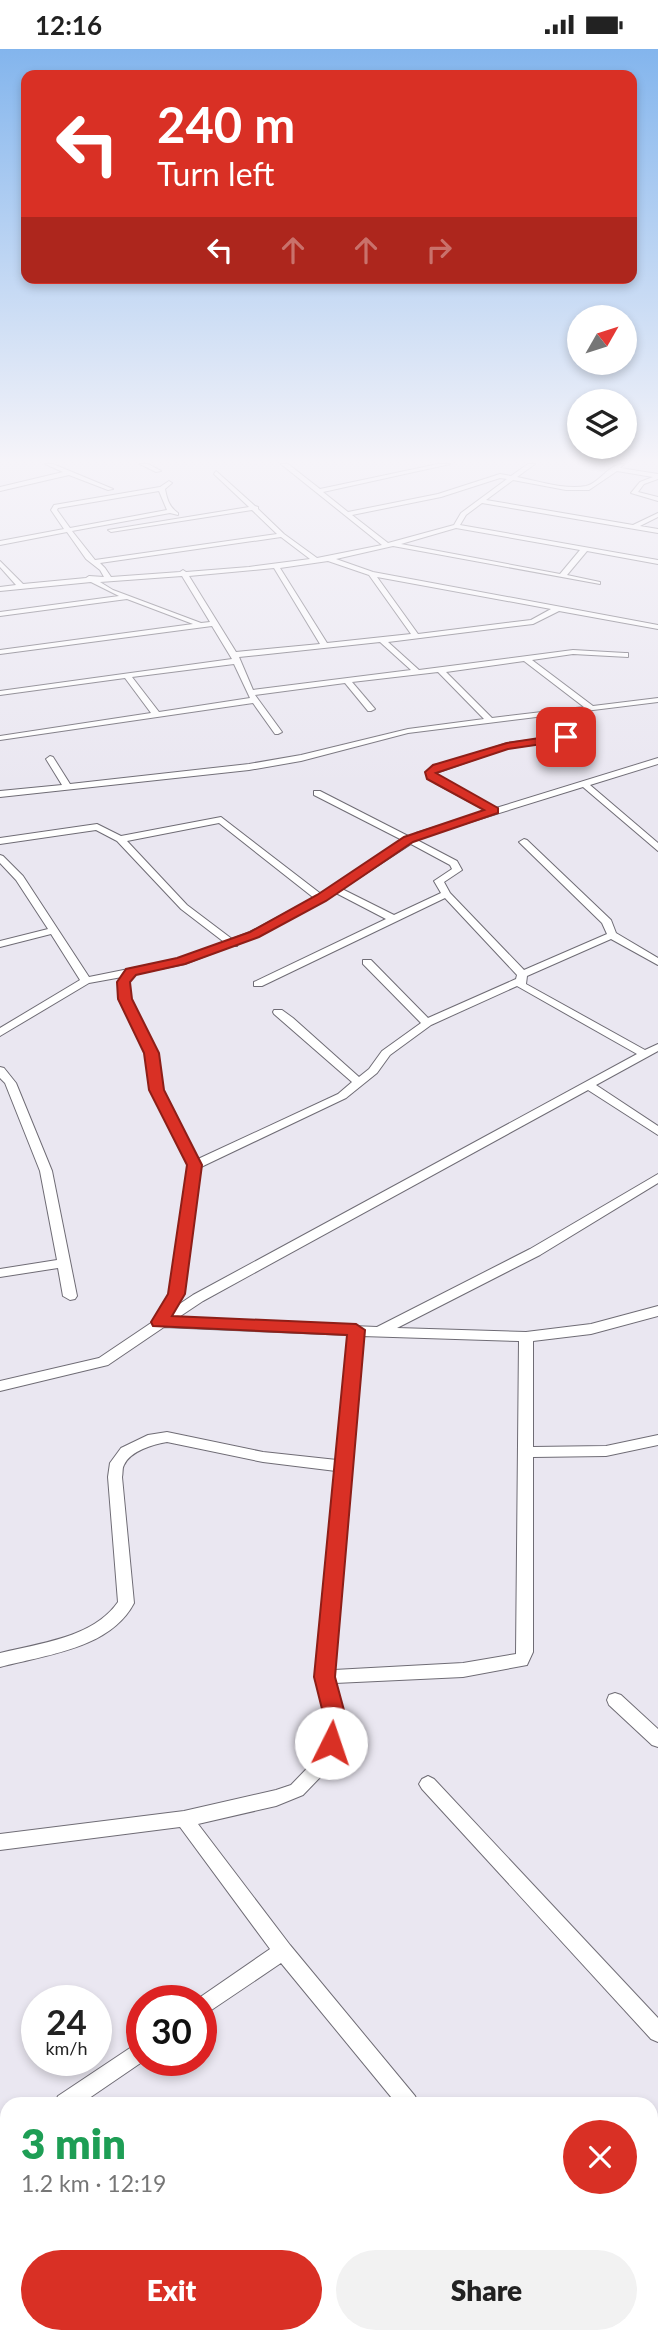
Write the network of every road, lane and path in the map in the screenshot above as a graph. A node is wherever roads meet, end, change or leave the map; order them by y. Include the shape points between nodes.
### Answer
1 (8, 571) edge
2 (102, 571) edge
3 (196, 571) edge
4 (279, 571) edge
5 (363, 571) edge
6 (534, 571) edge
7 (566, 571) edge
8 (183, 572) junction
9 (371, 574) junction
10 (562, 576) junction
11 (88, 578) junction
12 (108, 578) junction
13 (598, 583) dead end
14 (21, 586) junction
15 (0, 589) edge
16 (129, 597) junction
17 (557, 608) junction
18 (0, 614) edge
19 (215, 623) junction
20 (199, 624) junction
21 (658, 627) edge
22 (415, 635) junction
23 (382, 640) junction
24 (324, 645) junction
25 (0, 652) edge
26 (625, 655) dead end
27 (235, 658) junction
28 (526, 659) junction
29 (440, 670) junction
30 (417, 672) junction
31 (127, 676) junction
32 (347, 681) junction
33 (0, 694) edge
34 (253, 696) junction
35 (658, 700) edge
36 (590, 707) junction
37 (371, 709) dead end
38 (156, 714) junction
39 (489, 719) junction
40 (278, 732) dead end
41 (590, 735) dead end
42 (0, 738) edge
43 (50, 759) dead end
44 (655, 763) edge
45 (583, 783) junction
46 (67, 786) junction
47 (317, 793) dead end
48 (0, 794) edge
49 (494, 811) junction
50 (120, 839) junction
51 (408, 840) junction
52 (0, 841) edge
53 (524, 842) dead end
54 (658, 848) edge
55 (0, 859) edge
56 (334, 888) junction
57 (446, 894) junction
58 (321, 898) junction
59 (393, 919) junction
60 (52, 931) junction
61 (612, 935) junction
62 (0, 944) edge
63 (233, 944) junction
64 (367, 962) dead end
65 (658, 962) edge
66 (131, 972) junction
67 (521, 978) junction
68 (86, 981) junction
69 (258, 983) dead end
70 (278, 1012) dead end
71 (427, 1023) junction
72 (0, 1033) edge
73 (658, 1047) edge
74 (645, 1054) junction
75 (0, 1070) edge
76 (360, 1083) junction
77 (588, 1085) junction
78 (658, 1131) edge
79 (195, 1165) junction
80 (658, 1178) edge
81 (65, 1263) junction
82 (0, 1273) edge
83 (70, 1296) dead end
84 (658, 1311) edge
85 (160, 1322) junction
86 (356, 1330) junction
87 (382, 1330) junction
88 (526, 1337) junction
89 (0, 1386) edge
90 (658, 1440) edge
91 (528, 1452) junction
92 (343, 1466) junction
93 (0, 1660) edge
94 (325, 1677) junction
95 (615, 1700) dead end
96 (658, 1740) edge
97 (428, 1784) dead end
98 (184, 1819) junction
99 (0, 1842) edge
100 (283, 1951) junction
101 (217, 1997) edge
102 (658, 2032) edge
103 (126, 2061) edge
104 (74, 2097) edge
105 (403, 2097) edge

1 - 14 street
2 - 12 street
3 - 8 street
4 - 24 street
5 - 9 street
6 - 10 street
7 - 10 street
8 - 12 street
8 - 19 street
9 - 17 street
9 - 22 street
10 - 13 street
11 - 12 street
11 - 14 street
11 - 16 street
14 - 15 street
16 - 18 street
16 - 20 street
17 - 21 street
17 - 22 street via 533,622
19 - 20 street
19 - 27 street
20 - 25 street
22 - 23 street
23 - 24 street
23 - 30 street
24 - 27 street
26 - 28 street via 573,652
27 - 31 street
27 - 34 street
28 - 29 street
28 - 36 street
29 - 30 street
29 - 39 street
30 - 32 street
31 - 33 street
31 - 38 street
32 - 34 street
32 - 37 street
34 - 38 street
34 - 40 street
35 - 36 street
36 - 39 street
38 - 42 street
39 - 46 street via 408,731 249,767
41 - 49 street via 507,746 430,772 438,781
43 - 46 street
44 - 45 street
45 - 49 street
45 - 54 street
46 - 48 street
47 - 51 street
49 - 51 street
50 - 52 street via 90,826
50 - 58 street via 221,820
50 - 63 street via 184,907
51 - 56 street
51 - 57 street via 457,865 457,870 439,881
53 - 61 street via 607,922
55 - 60 street via 20,878
56 - 58 street
56 - 59 street
57 - 59 street
57 - 67 street
58 - 63 street
59 - 69 street
60 - 62 street
60 - 68 street
61 - 65 street
61 - 67 street
63 - 66 street via 181,962
64 - 71 street
66 - 68 street
66 - 79 street via 124,982 125,999 151,1053 157,1090
67 - 71 street
67 - 74 street via 526,989
68 - 72 street
70 - 76 street via 310,1035
71 - 76 street via 386,1053
73 - 74 street
74 - 77 street
75 - 81 street via 10,1083 46,1171
76 - 79 street via 342,1096
77 - 78 street
77 - 85 street
79 - 85 street via 176,1294
80 - 87 street via 534,1252
81 - 82 street
81 - 83 street
84 - 88 street via 591,1329
85 - 86 street
85 - 89 street via 103,1362
86 - 87 street
86 - 92 street
87 - 88 street
88 - 91 street
90 - 91 street via 606,1451
91 - 94 street via 525,1652 521,1660 463,1670
92 - 93 street via 263,1457 167,1437 137,1445 117,1463 115,1477 126,1603 122,1614 92,1633
92 - 94 street
94 - 98 street via 337,1725 325,1761 310,1777 297,1790 276,1798
95 - 96 street
97 - 102 street
98 - 99 street
98 - 100 street
100 - 101 street
100 - 105 street
103 - 104 street

